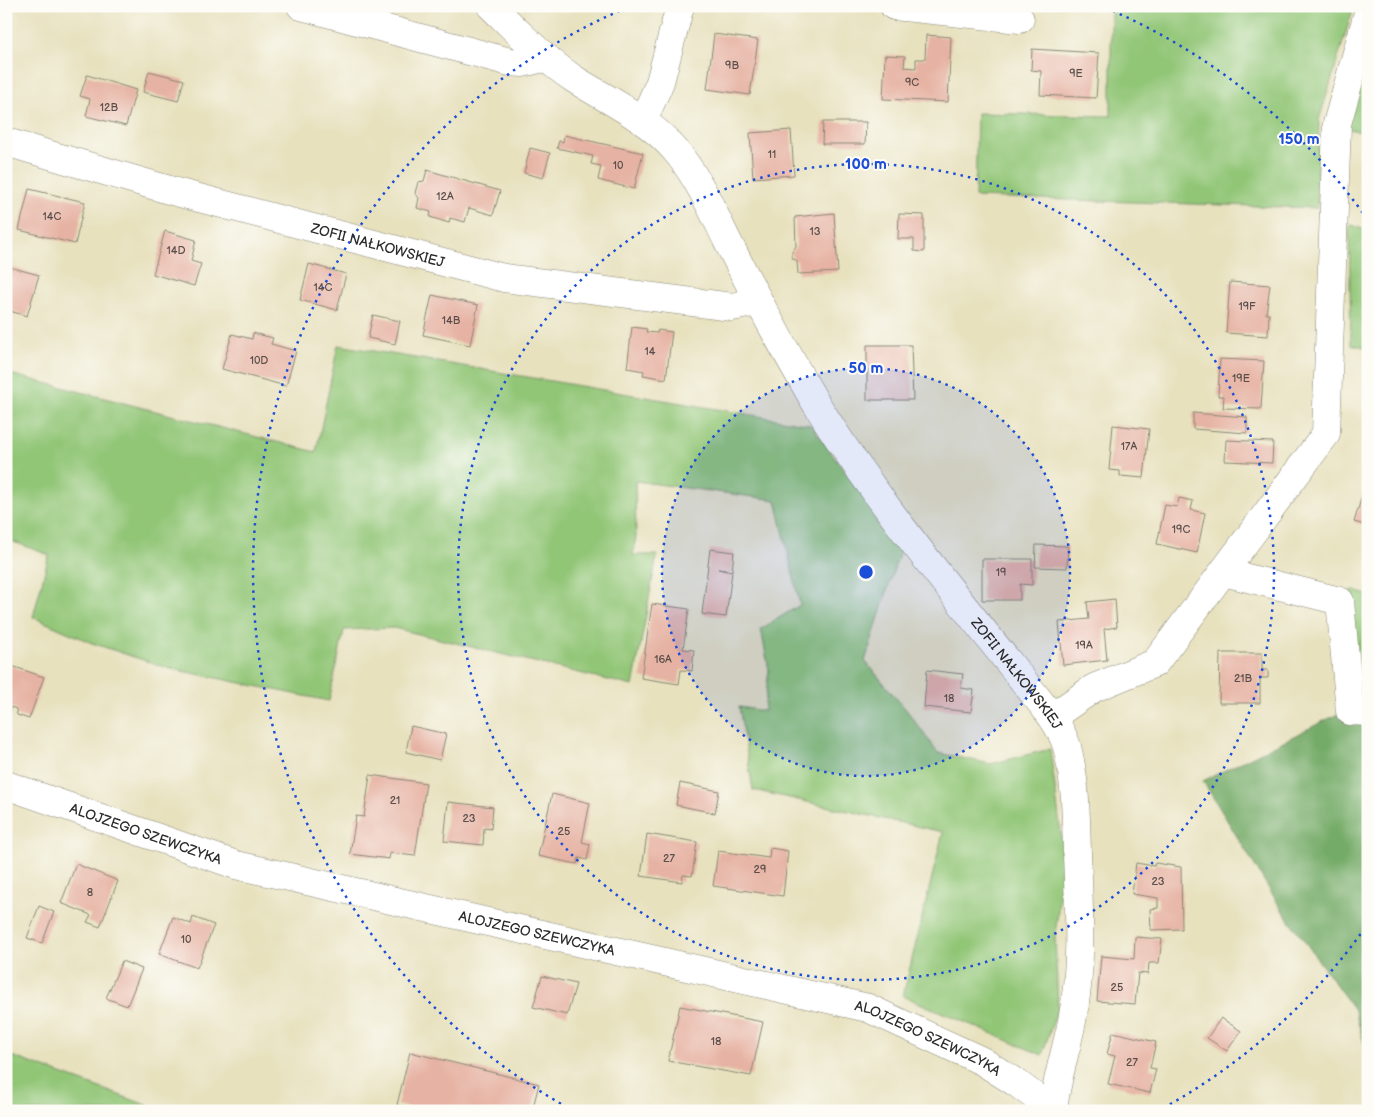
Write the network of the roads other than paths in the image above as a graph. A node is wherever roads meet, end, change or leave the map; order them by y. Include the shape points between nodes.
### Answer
1 (301, 6) edge
2 (491, 6) edge
3 (680, 6) edge
4 (894, 6) edge
5 (1368, 13) edge
6 (1020, 19) dead end
7 (544, 58) junction
8 (643, 121) junction
9 (6, 142) edge
10 (758, 302) junction
11 (1223, 572) junction
12 (1368, 712) edge
13 (1052, 716) junction
14 (6, 785) edge
15 (1053, 1110) edge

1 - 7 street via 510,62 523,63
2 - 7 street, ZOFII NAŁKOWSKIEJ
3 - 8 street via 660,82
4 - 6 street
5 - 11 street via 1336,124 1326,434
7 - 8 street, ZOFII NAŁKOWSKIEJ
8 - 10 street, ZOFII NAŁKOWSKIEJ via 676,151 689,170
9 - 10 street, ZOFII NAŁKOWSKIEJ via 176,192 504,278 732,307
10 - 13 street, ZOFII NAŁKOWSKIEJ via 854,462 905,532
11 - 12 street via 1340,601 1350,711
11 - 13 street via 1156,663 1094,688
13 - 15 street, ZOFII NAŁKOWSKIEJ via 1067,747 1072,774 1080,926 1079,970 1072,1021
14 - 15 street, ALOJZEGO SZEWCZYKA via 236,865 868,1008 982,1061

